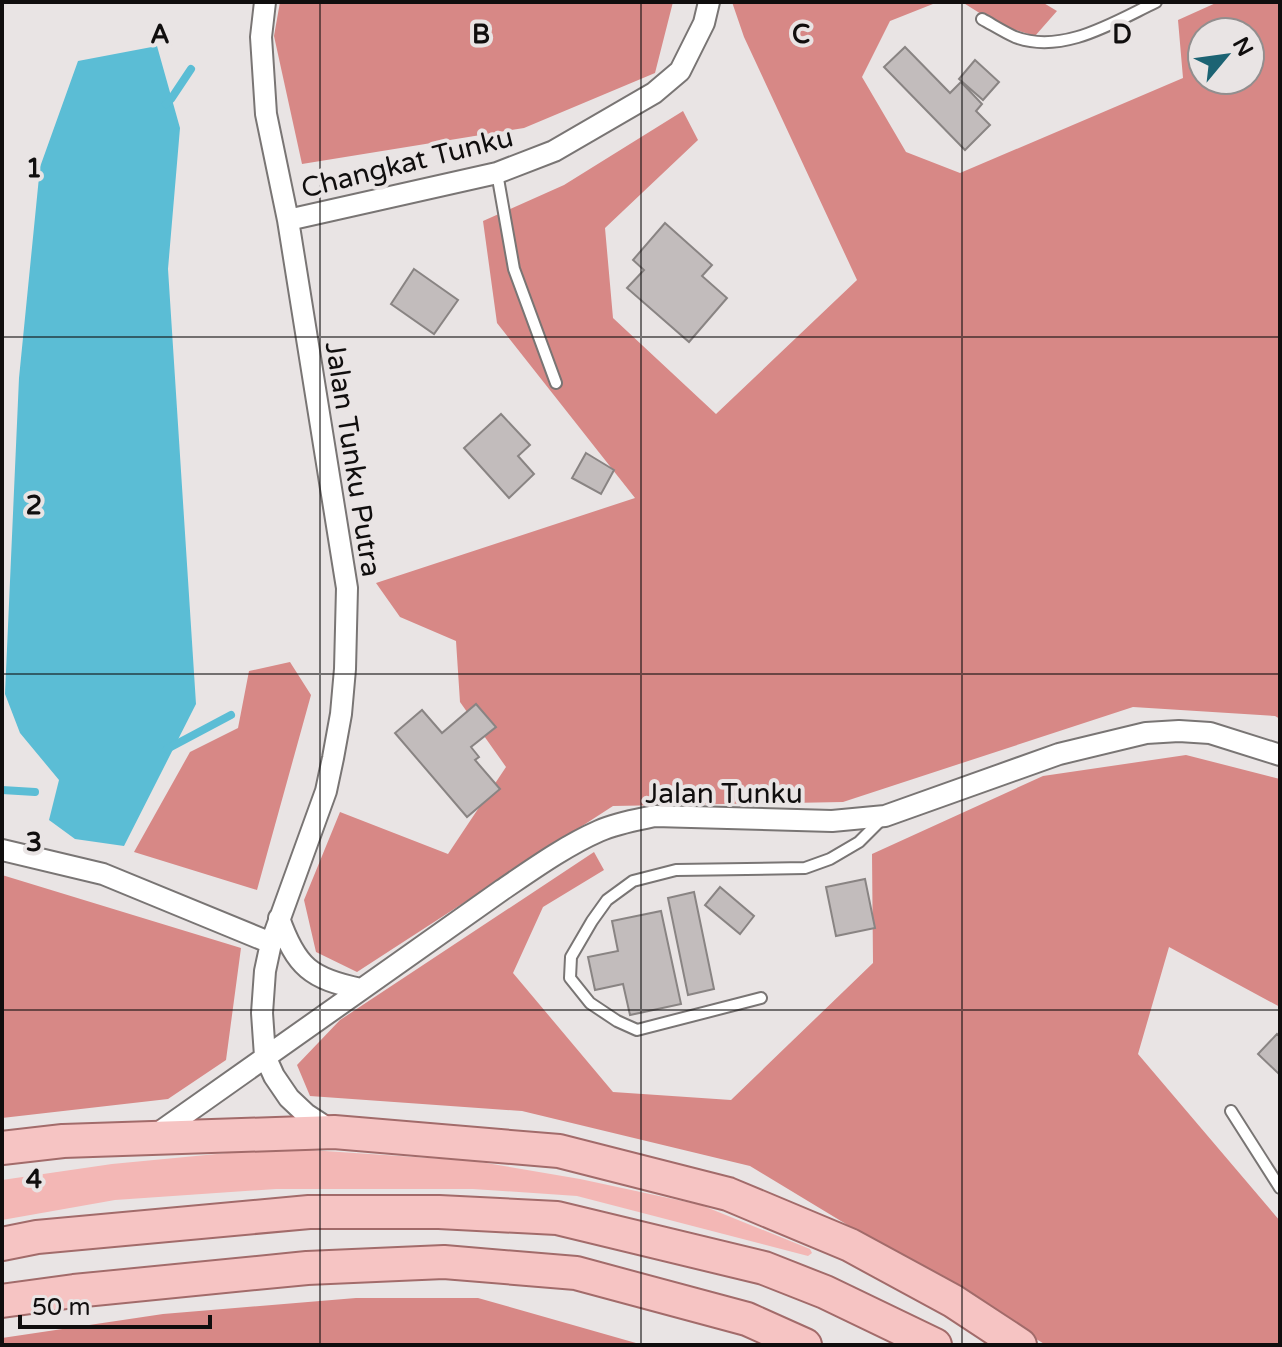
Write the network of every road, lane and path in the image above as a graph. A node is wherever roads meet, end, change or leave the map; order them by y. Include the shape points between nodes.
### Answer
1 (265, 2) edge
2 (709, 2) edge
3 (1156, 2) edge
4 (982, 19) dead end
5 (497, 173) junction
6 (288, 220) junction
7 (556, 383) dead end
8 (1280, 755) edge
9 (885, 816) junction
10 (2, 850) edge
11 (279, 918) junction
12 (271, 943) junction
13 (361, 989) junction
14 (761, 998) dead end
15 (265, 1056) junction
16 (1231, 1111) dead end
17 (334, 1132) junction
18 (152, 1138) junction
19 (2, 1148) edge
20 (1280, 1188) edge
21 (2, 1244) edge
22 (2, 1301) edge
23 (805, 1345) edge
24 (935, 1345) edge
25 (1020, 1345) edge

1 - 6 street, Jalan Tunku Putra via 261,37 266,114
2 - 5 street, Changkat Tunku via 680,71 654,93 554,151
3 - 4 lane via 1057,43 1017,38
5 - 6 street, Changkat Tunku
5 - 7 lane via 514,269
6 - 11 street, Jalan Tunku Putra via 347,588 345,669 333,758
8 - 9 street, Jalan Tunku via 1210,733 1146,733 1059,754
9 - 13 street, Jalan Tunku via 832,821 655,816 600,830 502,890
9 - 14 lane via 859,842 805,868 676,870 633,881 607,900 571,957 570,978 590,1003 637,1030
10 - 12 street via 103,874
11 - 12 street, Jalan Tunku Putra
11 - 13 street via 287,943 306,968 332,984
12 - 15 street, Jalan Tunku Putra via 262,1013
13 - 15 street, Jalan Tunku
15 - 17 street, Jalan Tunku Putra via 289,1098
15 - 18 street, Jalan Tunku
16 - 20 lane
17 - 18 main road
17 - 25 main road via 559,1151 728,1194 850,1245
18 - 19 main road
21 - 24 main road via 309,1212 557,1218 764,1268
22 - 23 main road via 307,1268 444,1262 576,1273 747,1319

